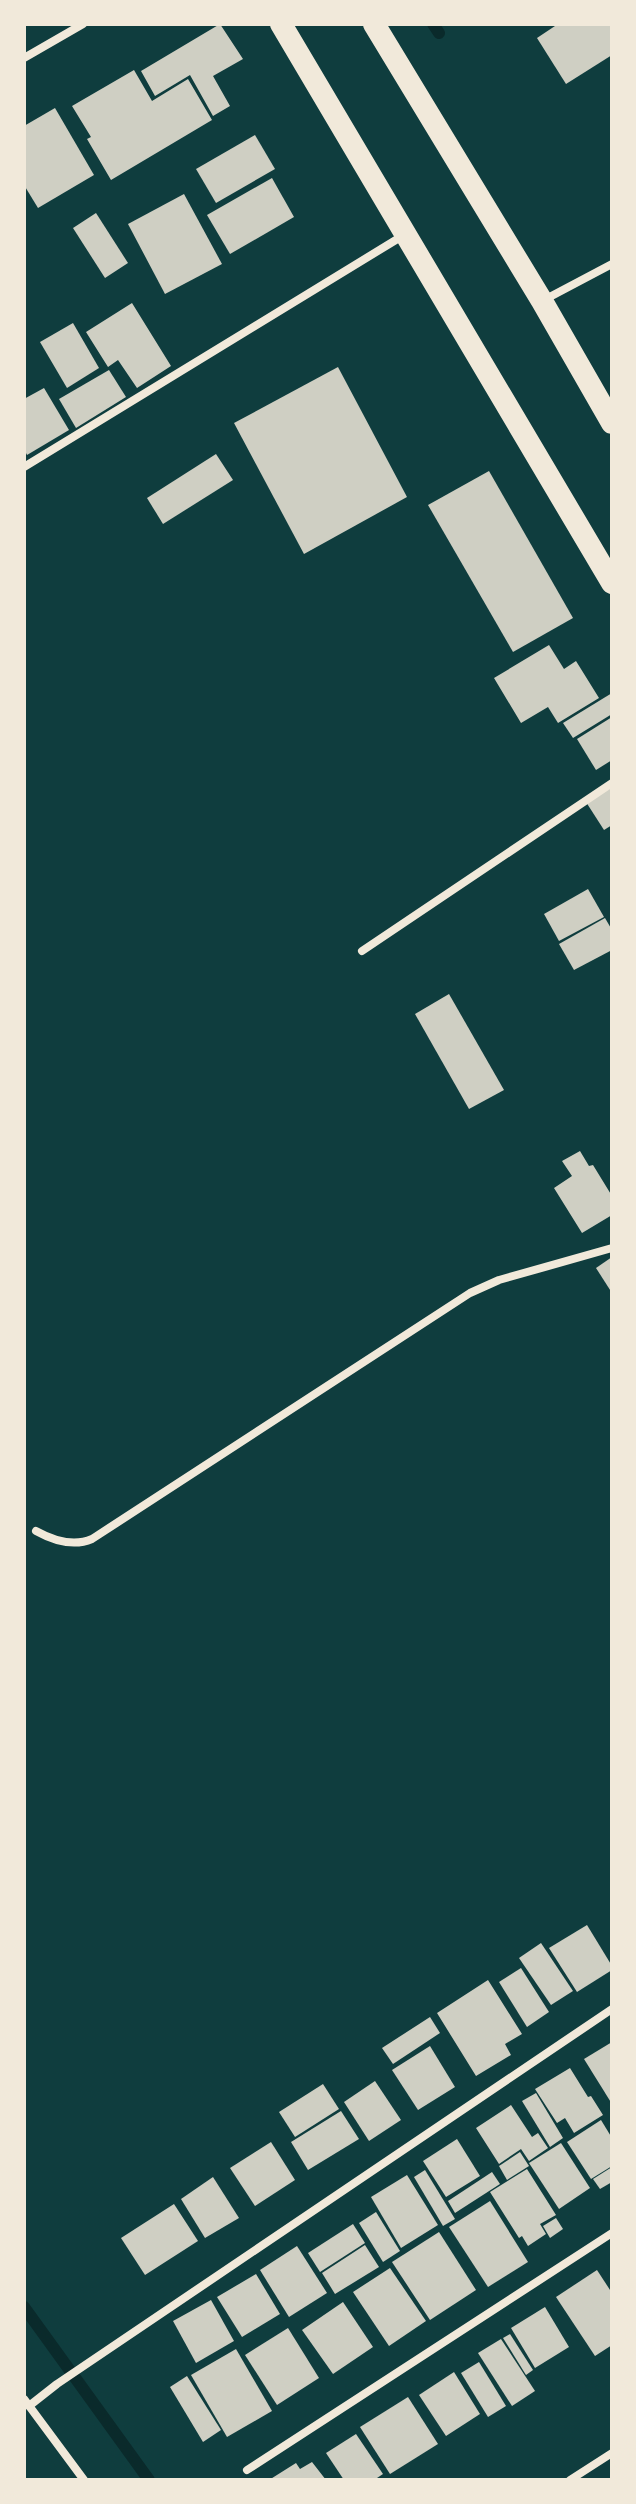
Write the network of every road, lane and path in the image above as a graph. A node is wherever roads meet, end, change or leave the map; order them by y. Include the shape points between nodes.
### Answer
1 (83, 24) edge
2 (281, 24) edge
3 (374, 24) edge
4 (24, 58) edge
5 (405, 235) junction
6 (612, 264) edge
7 (542, 301) junction
8 (612, 423) edge
9 (24, 467) edge
10 (612, 583) edge
11 (612, 783) edge
12 (362, 951) dead end
13 (612, 1248) edge
14 (36, 1531) dead end
15 (612, 2009) edge
16 (612, 2233) edge
17 (27, 2402) edge
18 (612, 2453) edge
19 (247, 2470) dead end
20 (84, 2480) edge
21 (570, 2480) edge

1 - 4 street
2 - 5 highway
3 - 7 highway
5 - 9 street
5 - 10 highway
6 - 7 street
7 - 8 highway
11 - 12 street
13 - 14 street via 470,1293 92,1539 51,1540
15 - 17 street
16 - 19 street
17 - 20 street
18 - 21 street

